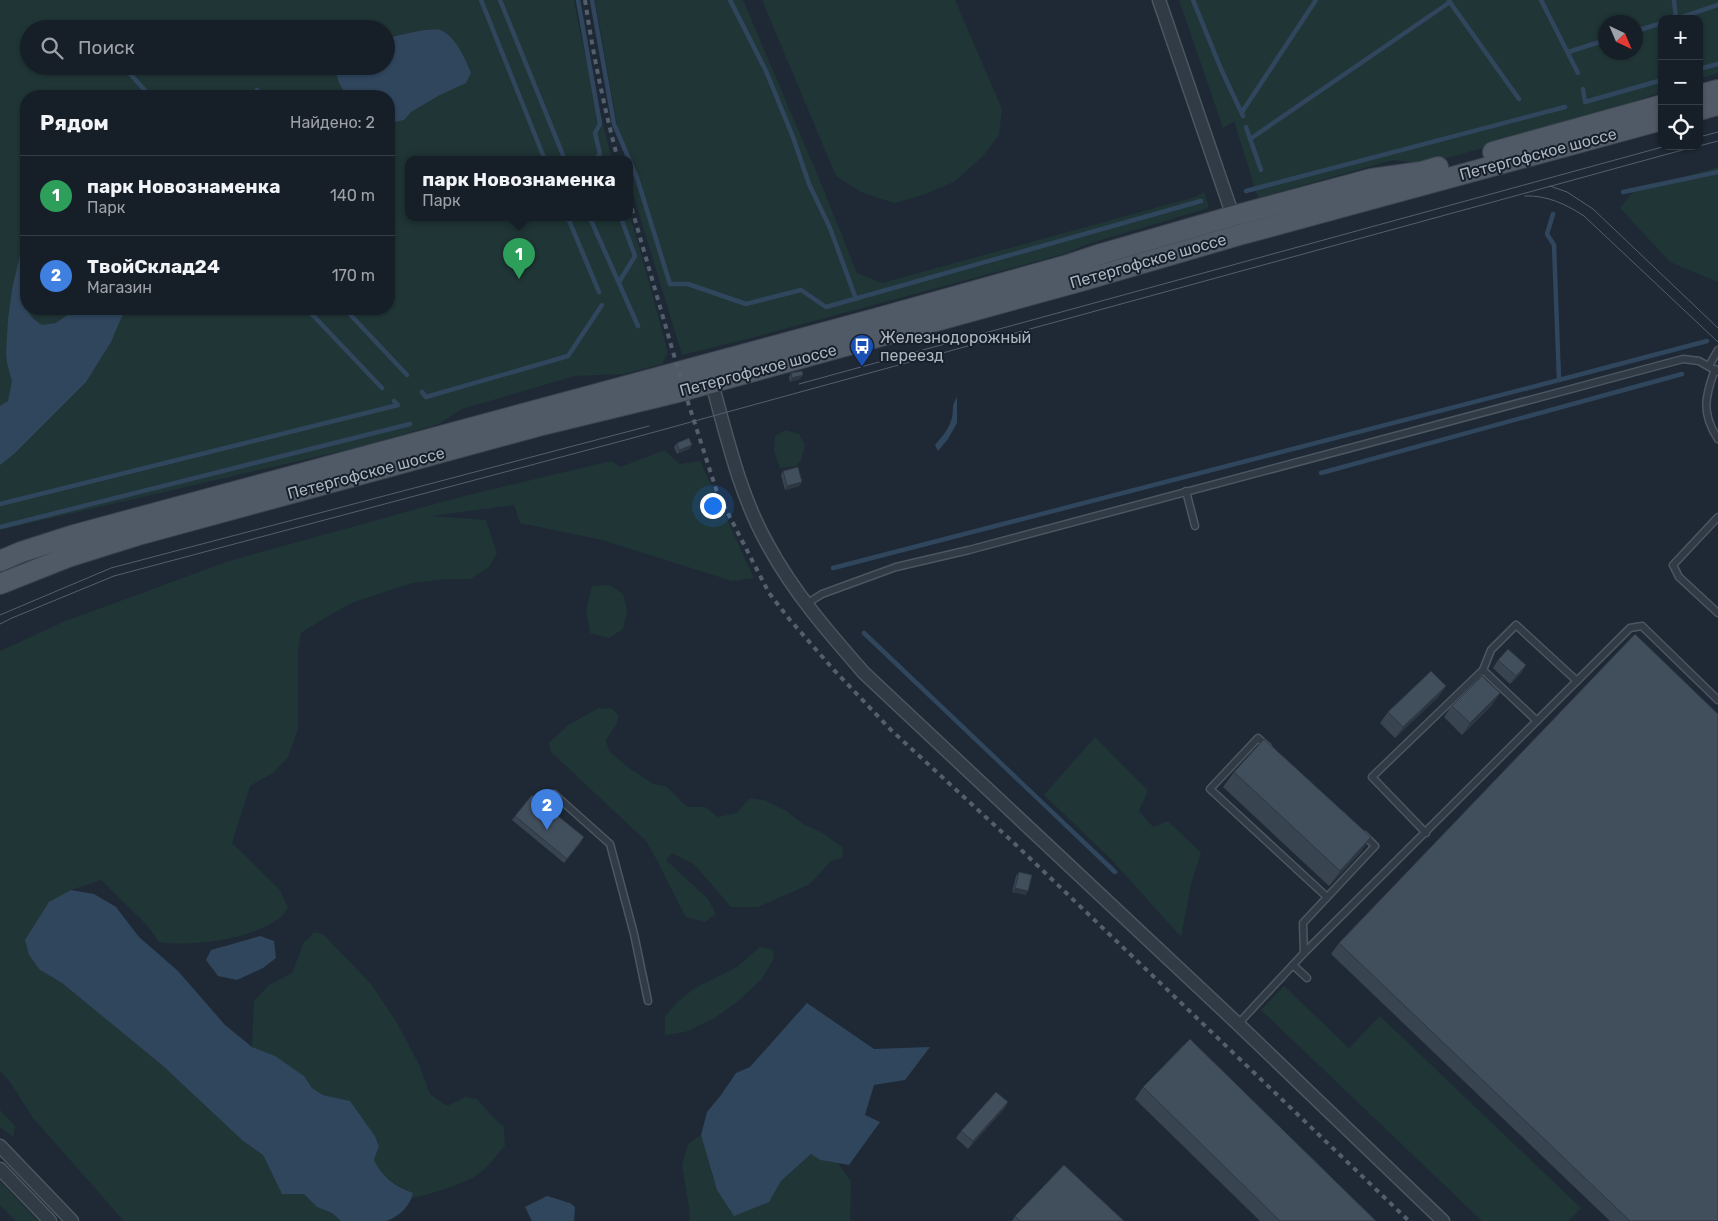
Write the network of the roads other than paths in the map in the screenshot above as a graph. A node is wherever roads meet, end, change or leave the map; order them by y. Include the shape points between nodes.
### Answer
1 (1159, 0) edge
2 (1718, 90) edge
3 (1703, 94) edge
4 (1718, 105) edge
5 (1658, 106) edge
6 (1703, 109) edge
7 (1658, 121) edge
8 (1236, 226) junction
9 (1718, 350) edge
10 (1714, 369) edge
11 (709, 373) junction
12 (1718, 439) edge
13 (1186, 491) junction
14 (1718, 517) edge
15 (1196, 526) dead end
16 (74, 535) junction
17 (0, 548) edge
18 (0, 561) edge
19 (5, 579) edge
20 (806, 604) junction
21 (1718, 613) edge
22 (1483, 670) junction
23 (1577, 681) junction
24 (1718, 700) edge
25 (1537, 721) junction
26 (1273, 752) edge
27 (554, 794) dead end
28 (1361, 832) edge
29 (1426, 833) junction
30 (1327, 897) junction
31 (1304, 953) junction
32 (1293, 964) junction
33 (1307, 978) dead end
34 (648, 1001) dead end
35 (1238, 1024) junction
36 (0, 1146) edge
37 (0, 1169) edge
38 (50, 1221) edge
39 (72, 1221) edge
40 (1443, 1221) edge

1 - 8 street
2 - 3 main road
4 - 6 main road
5 - 8 main road, Петергофское шоссе via 1421,172 1371,179
7 - 8 main road, Петергофское шоссе
8 - 11 main road, Петергофское шоссе via 1071,284
9 - 10 lane
10 - 12 lane via 1706,407 1709,426
10 - 13 lane via 1699,361 1683,359
11 - 16 main road, Петергофское шоссе
11 - 19 main road, Петергофское шоссе via 642,401 542,425 157,530
11 - 20 street via 754,517
13 - 15 lane
13 - 20 lane via 969,550 896,566 822,594
14 - 21 lane via 1673,565 1679,577
16 - 17 main road via 53,535
16 - 18 main road, Петергофское шоссе
20 - 35 street via 864,673
22 - 23 lane via 1491,650 1516,625
22 - 25 lane
22 - 29 lane via 1372,778
23 - 24 lane via 1630,628 1642,626
23 - 25 lane
25 - 29 lane
26 - 30 lane via 1258,738 1210,789
27 - 34 lane via 610,844
28 - 30 lane via 1376,846
29 - 31 lane
30 - 31 lane via 1304,924
31 - 32 lane
32 - 33 lane
32 - 35 lane
35 - 40 street
36 - 39 street
37 - 38 street

